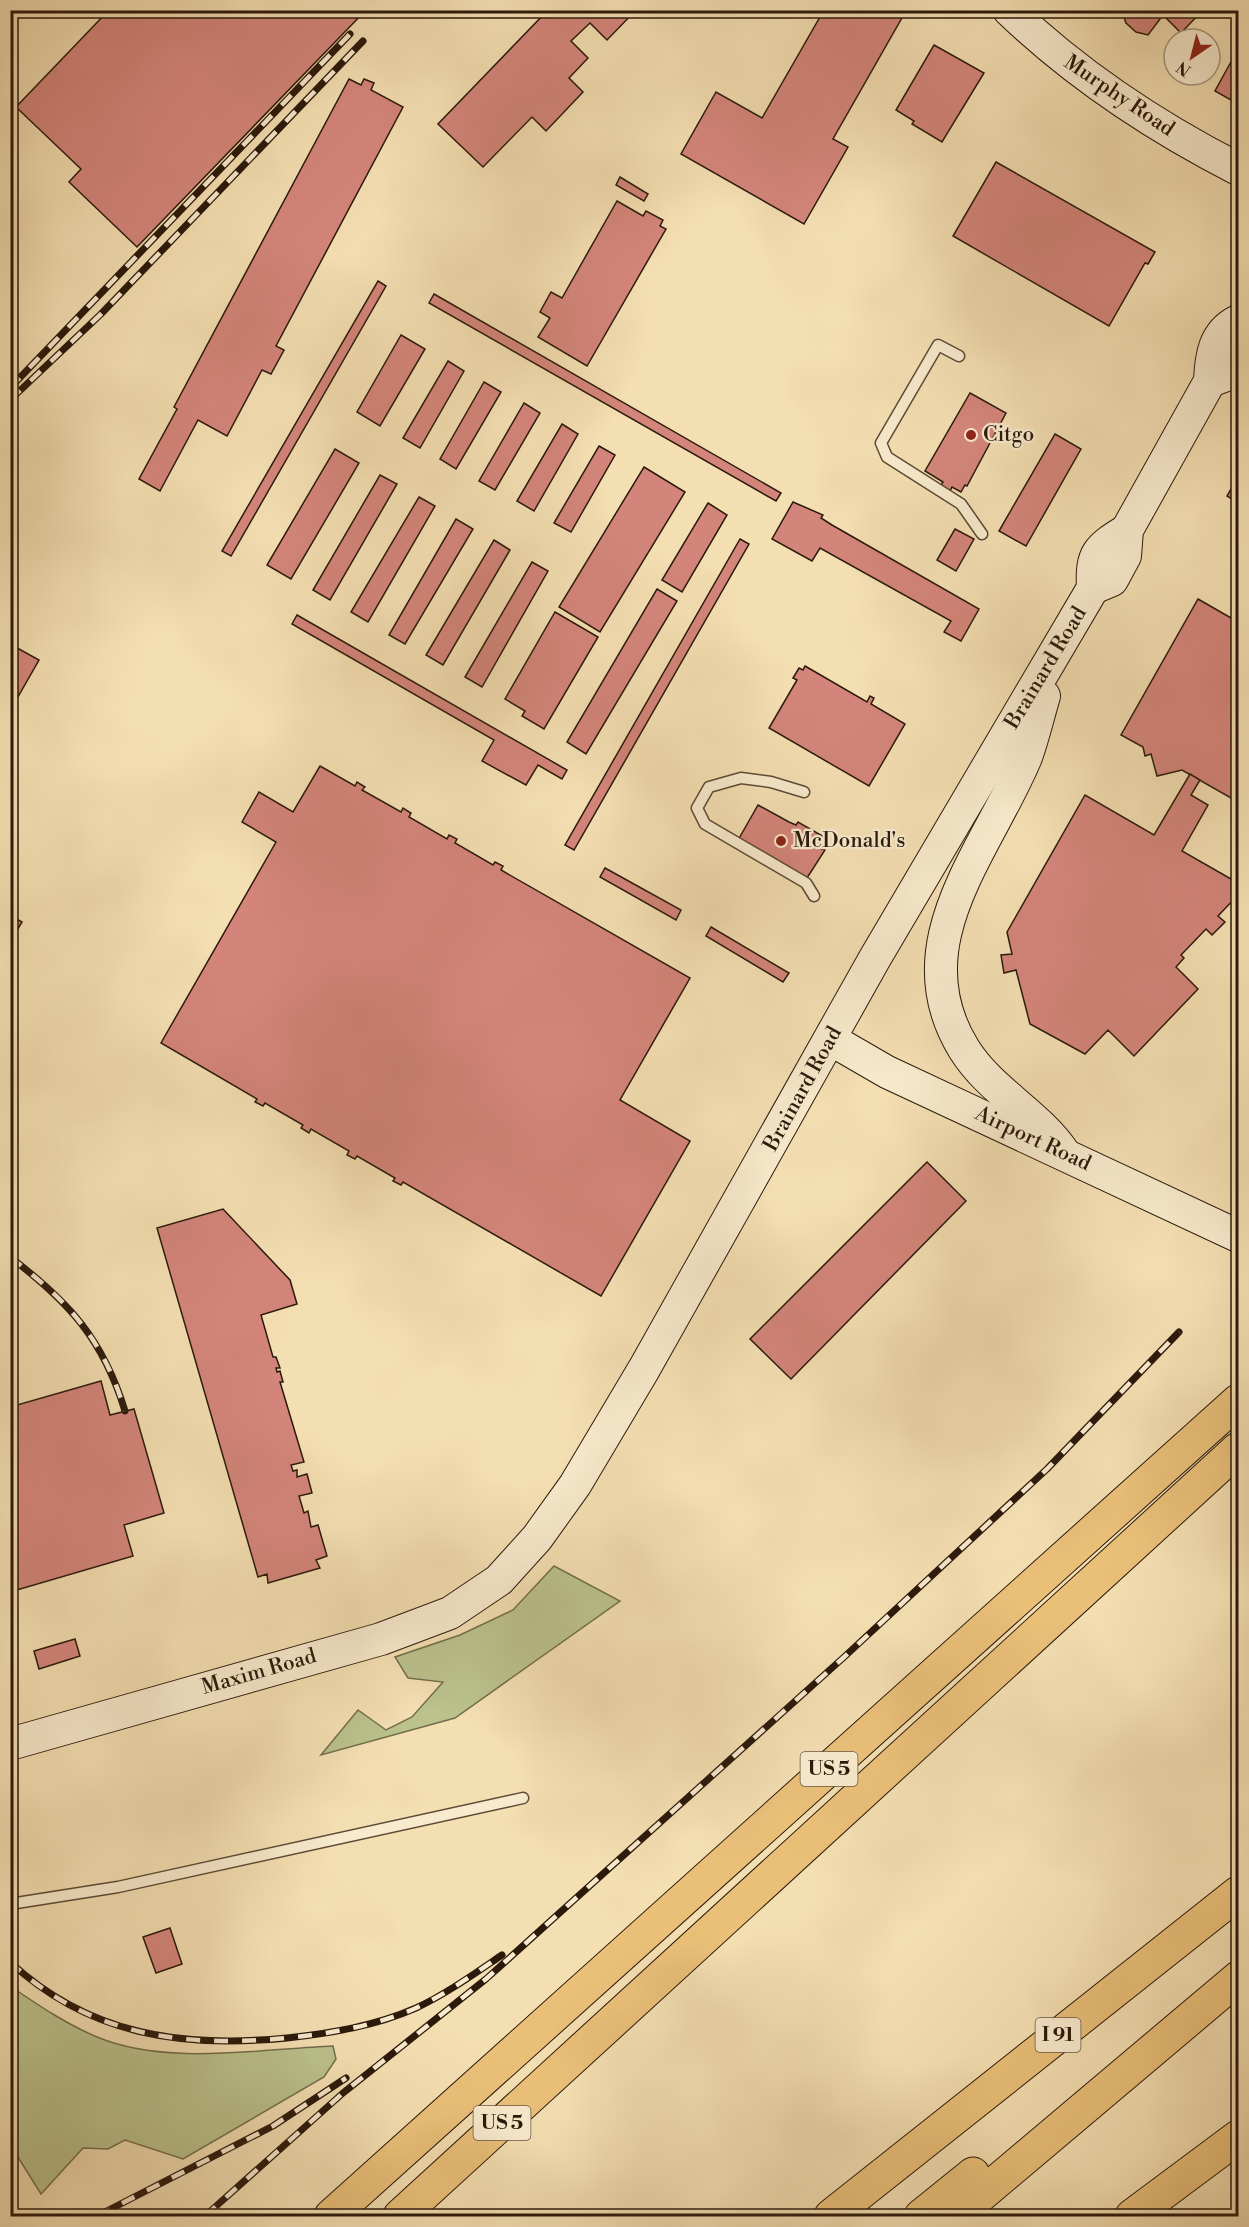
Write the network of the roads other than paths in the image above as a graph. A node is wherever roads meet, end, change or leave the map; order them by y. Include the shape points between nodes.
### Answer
1 (1009, 10) edge
2 (1239, 169) edge
3 (1239, 321) edge
4 (1239, 355) edge
5 (958, 356) dead end
6 (1210, 381) junction
7 (982, 534) dead end
8 (1057, 649) junction
9 (804, 792) dead end
10 (814, 896) dead end
11 (830, 1039) junction
12 (1064, 1153) junction
13 (1239, 1236) edge
14 (1239, 1401) edge
15 (1231, 1457) edge
16 (499, 1580) joint
17 (10, 1744) edge
18 (523, 1798) dead end
19 (1239, 1893) edge
20 (10, 1904) edge
21 (1239, 1978) edge
22 (1161, 2043) junction
23 (1239, 2137) edge
24 (878, 2178) junction
25 (331, 2217) edge
26 (400, 2217) edge
27 (831, 2217) edge
28 (847, 2217) edge
29 (921, 2217) edge
30 (956, 2217) edge
31 (1132, 2217) edge

1 - 2 main road, Murphy Road via 1076,70 1112,96 1170,133
3 - 6 main road, Brainard Road via 1226,327 1210,354
4 - 6 main road, Brainard Road via 1229,374
5 - 7 lane via 938,345 881,443 887,457 961,504
6 - 8 main road, Brainard Road via 1127,530 1125,556 1112,580 1094,588
8 - 11 main road, Brainard Road
8 - 12 main road via 1026,757 951,910 941,972 949,1018 968,1056 989,1081 1034,1117
9 - 10 lane via 741,778 709,788 697,808 705,824 806,883
11 - 12 main road, Airport Road via 887,1072
11 - 16 main road, Brainard Road via 654,1353 575,1485 537,1538
12 - 13 main road, Airport Road
14 - 25 highway, US 5
15 - 26 highway, US 5
16 - 17 main road, Maxim Road via 450,1613 381,1639
18 - 20 lane via 118,1887
19 - 24 highway, I 91
21 - 22 highway
22 - 29 highway via 1026,2130
22 - 30 highway
23 - 31 highway
24 - 27 highway, I 91
24 - 28 highway

